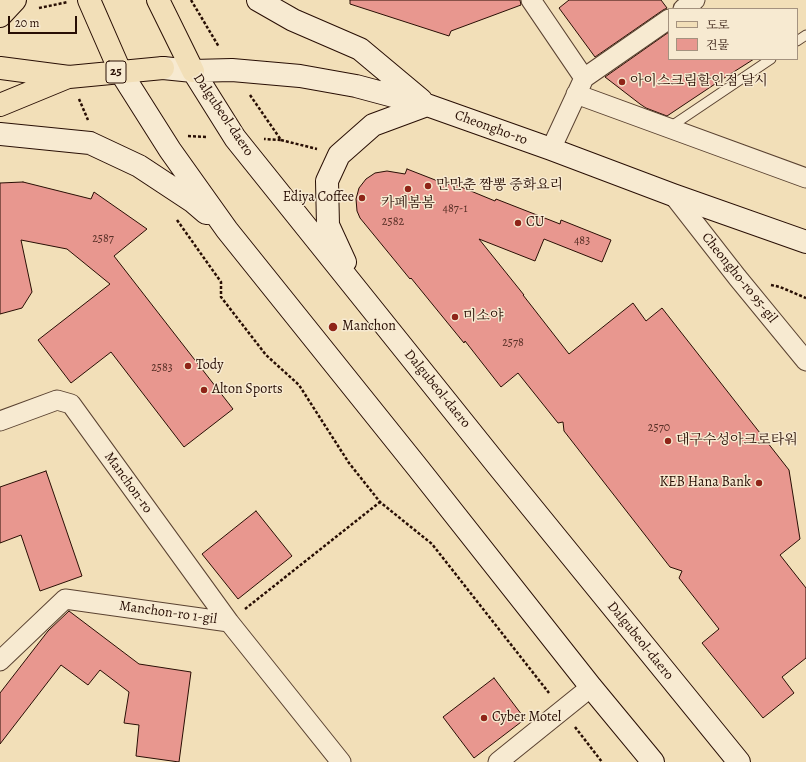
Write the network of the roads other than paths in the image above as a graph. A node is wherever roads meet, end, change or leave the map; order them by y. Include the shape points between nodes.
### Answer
1 (14, 0) edge
2 (158, 0) edge
3 (258, 0) edge
4 (531, 0) edge
5 (695, 0) edge
6 (81, 1) edge
7 (684, 8) edge
8 (0, 16) edge
9 (668, 20) edge
10 (770, 60) edge
11 (0, 68) edge
12 (120, 71) junction
13 (193, 71) junction
14 (69, 76) junction
15 (580, 86) junction
16 (0, 105) edge
17 (427, 105) junction
18 (669, 128) junction
19 (0, 134) edge
20 (551, 149) junction
21 (806, 178) edge
22 (673, 195) junction
23 (227, 230) junction
24 (806, 242) edge
25 (359, 292) junction
26 (806, 361) edge
27 (0, 421) edge
28 (230, 622) junction
29 (0, 662) edge
30 (591, 687) junction
31 (341, 762) edge
32 (498, 762) edge
33 (653, 762) edge
34 (739, 762) edge

1 - 8 main road
2 - 13 main road, Dalgubeol-daero
3 - 17 main road via 293,20 360,50
4 - 15 street
5 - 7 street
6 - 12 main road, 25
9 - 15 street
10 - 18 lane
11 - 14 main road
12 - 13 main road, Cheongho-ro / 25 via 163,68
12 - 14 main road, 25
12 - 23 main road via 170,150
13 - 17 main road, Cheongho-ro via 232,70 300,76 356,86
13 - 25 main road, Dalgubeol-daero via 232,134
14 - 16 main road, 25
15 - 18 street
15 - 20 street
17 - 20 main road, Cheongho-ro
17 - 25 main road via 373,125 339,155 327,181 328,225
18 - 21 street
19 - 23 main road via 90,143 139,166 192,201
20 - 22 main road, Cheongho-ro
22 - 24 main road, Cheongho-ro
22 - 26 street, Cheongho-ro 95-gil
23 - 30 main road
25 - 34 main road, Dalgubeol-daero
27 - 28 street, Manchon-ro via 57,400 71,404
28 - 29 street, Manchon-ro 1-gil via 65,599
28 - 31 street, Manchon-ro 1-gil
30 - 32 street
30 - 33 main road

